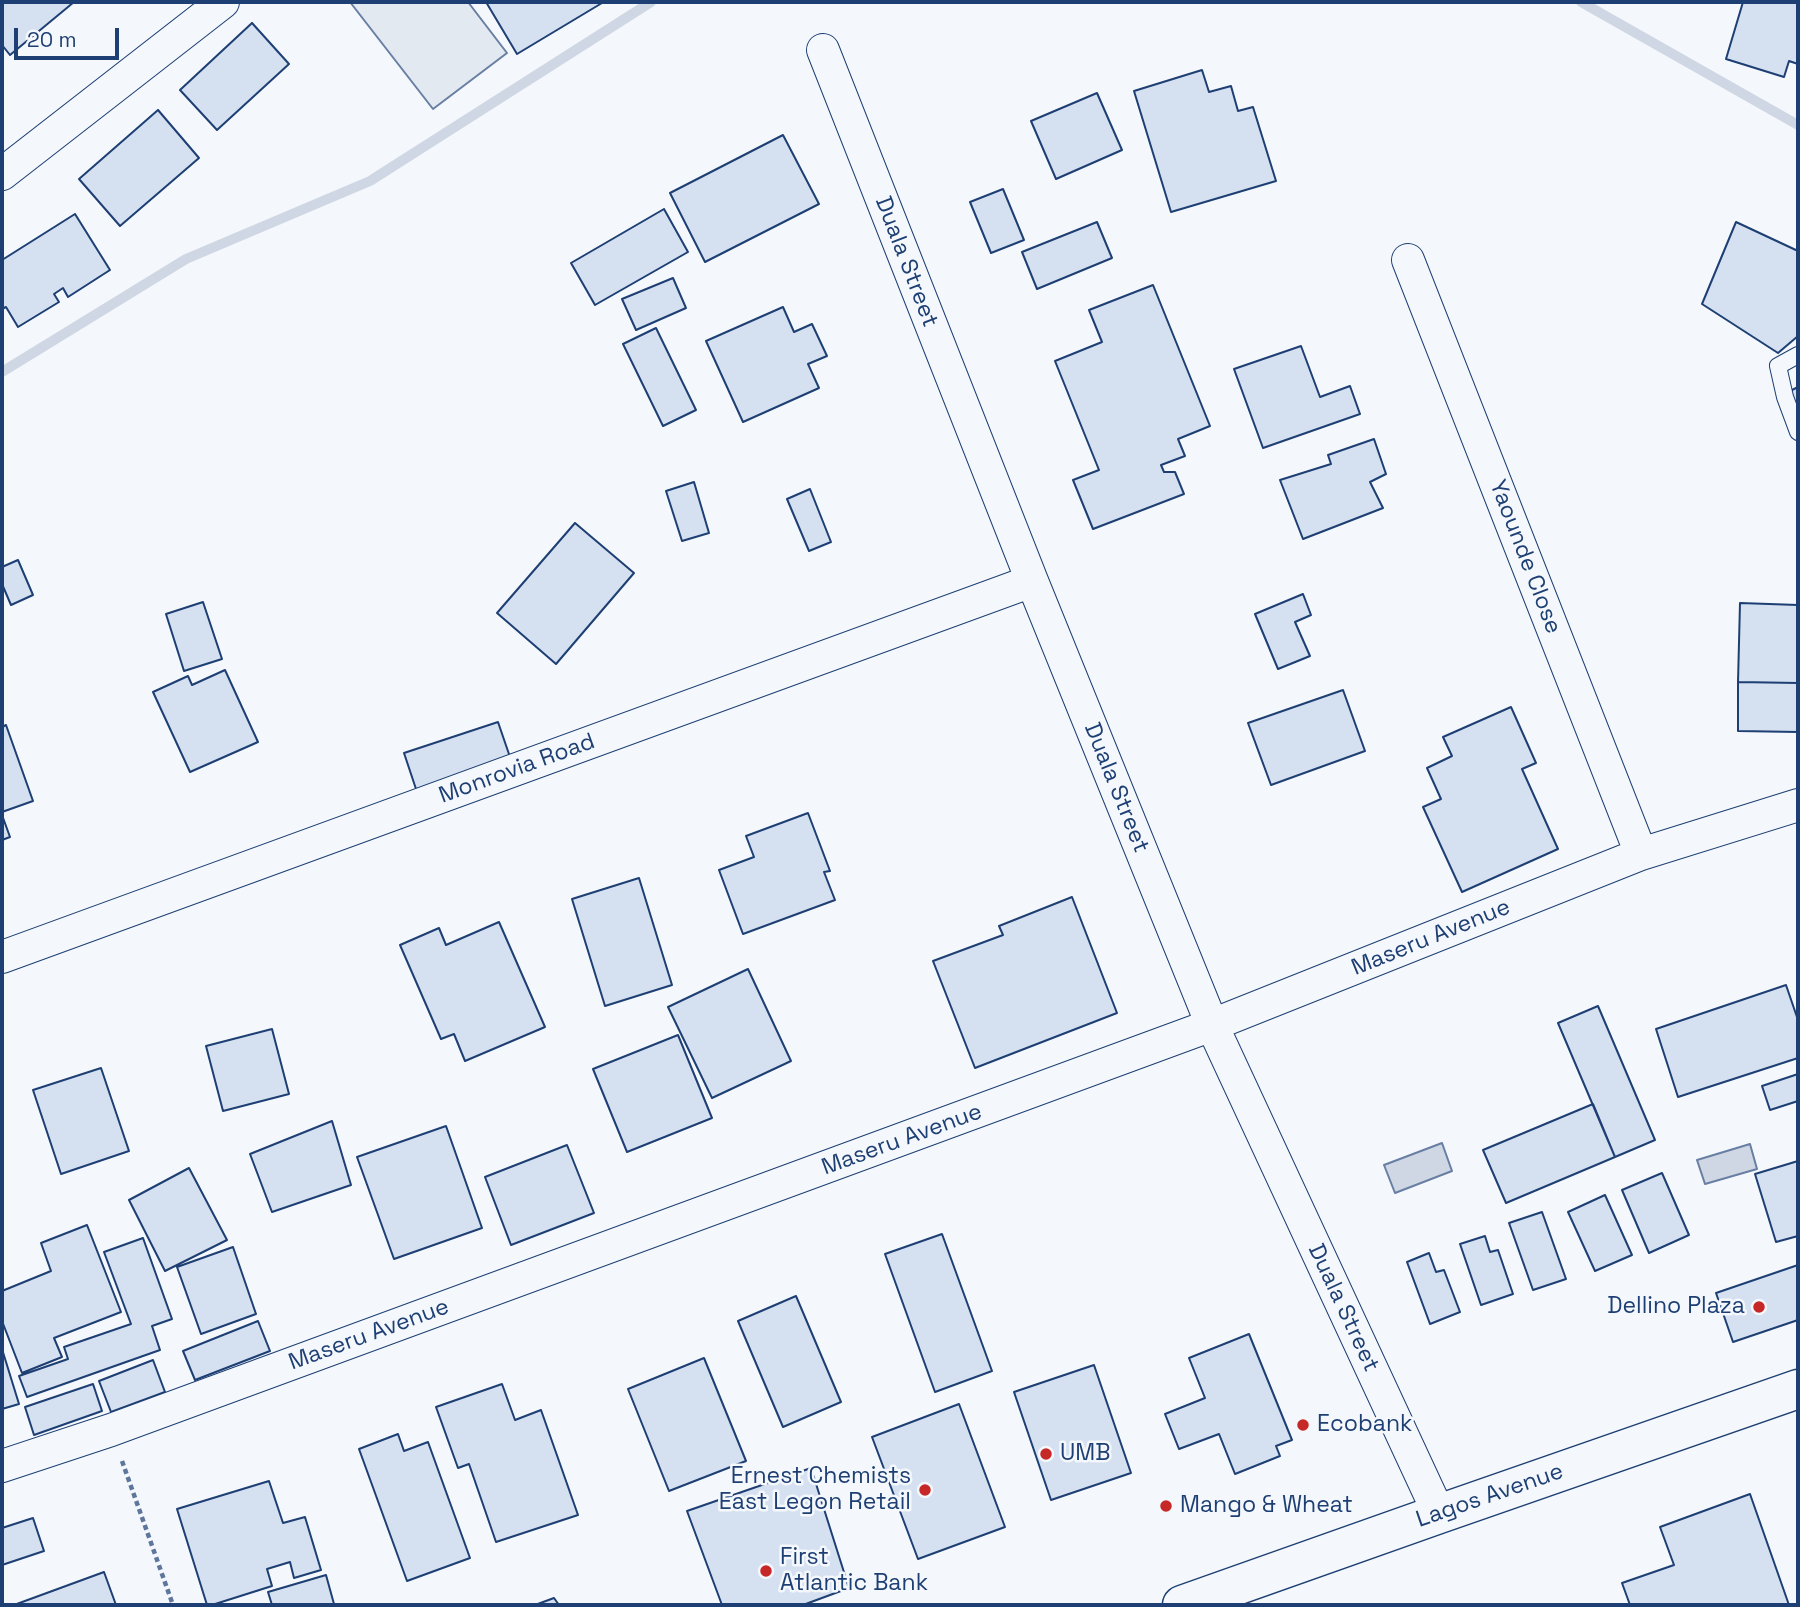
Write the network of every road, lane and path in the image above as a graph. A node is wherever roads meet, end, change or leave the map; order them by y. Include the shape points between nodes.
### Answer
1 (223, 2) edge
2 (823, 50) dead end
3 (2, 174) edge
4 (1408, 260) dead end
5 (1798, 355) edge
6 (1798, 432) edge
7 (1032, 581) junction
8 (1798, 805) edge
9 (1641, 854) junction
10 (2, 957) edge
11 (1212, 1026) junction
12 (1798, 1389) edge
13 (111, 1430) junction
14 (2, 1466) edge
15 (1439, 1514) junction
16 (173, 1605) edge
17 (1182, 1605) edge

1 - 3 street
2 - 7 street, Duala Street
4 - 9 street, Yaounde Close
5 - 6 lane via 1778,366
7 - 10 street, Monrovia Road
7 - 11 street, Duala Street
8 - 9 street, Maseru Avenue
9 - 11 street, Maseru Avenue
11 - 13 street, Maseru Avenue
11 - 15 street, Duala Street
12 - 15 street, Lagos Avenue
13 - 14 street, Maseru Avenue
13 - 16 path
15 - 17 street, Lagos Avenue

